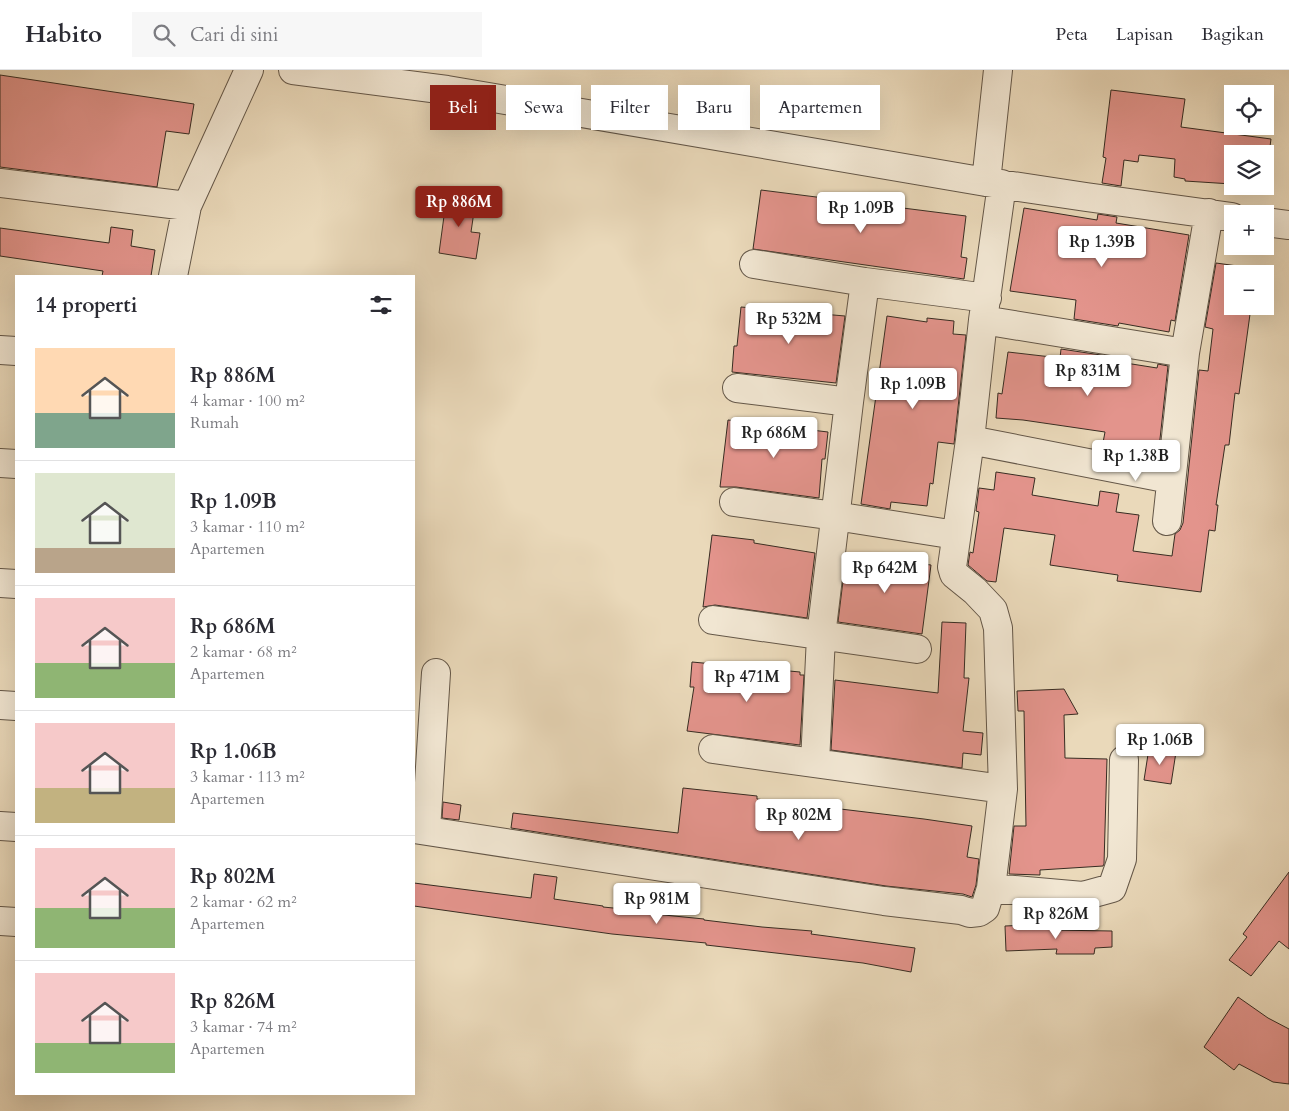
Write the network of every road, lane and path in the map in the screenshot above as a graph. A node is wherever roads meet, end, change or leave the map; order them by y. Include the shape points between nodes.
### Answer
1 (249, 70) edge
2 (293, 70) edge
3 (998, 70) edge
4 (448, 80) edge
5 (0, 183) edge
6 (994, 183) junction
7 (187, 206) junction
8 (1221, 215) edge
9 (1274, 223) edge
10 (1289, 225) edge
11 (754, 264) dead end
12 (173, 275) edge
13 (865, 282) junction
14 (985, 309) junction
15 (0, 350) edge
16 (15, 351) edge
17 (1185, 353) junction
18 (737, 388) dead end
19 (849, 402) junction
20 (970, 440) junction
21 (0, 463) edge
22 (15, 464) edge
23 (1170, 479) junction
24 (734, 502) dead end
25 (835, 516) junction
26 (1167, 521) dead end
27 (956, 535) junction
28 (0, 583) edge
29 (15, 584) edge
30 (713, 620) dead end
31 (821, 636) junction
32 (917, 649) dead end
33 (436, 673) dead end
34 (0, 705) edge
35 (15, 706) edge
36 (713, 749) dead end
37 (1124, 760) dead end
38 (815, 763) junction
39 (1003, 789) junction
40 (0, 826) edge
41 (15, 827) edge
42 (420, 830) edge
43 (991, 888) junction
44 (0, 921) edge
45 (15, 922) edge

1 - 7 street
2 - 4 street
3 - 6 street
4 - 6 street
5 - 7 street
6 - 8 street
6 - 14 street
7 - 12 street
8 - 17 street
9 - 10 street
11 - 13 street
13 - 14 street
13 - 19 street
14 - 17 street
14 - 20 street
15 - 16 street
17 - 23 street
18 - 19 street
19 - 25 street
20 - 23 street
20 - 27 street
21 - 22 street
23 - 26 street
24 - 25 street
25 - 27 street
25 - 31 street
27 - 39 street via 954,574 993,610 998,628
28 - 29 street
30 - 31 street
31 - 32 street
31 - 38 street
33 - 42 street
34 - 35 street
36 - 38 street
37 - 43 street via 1122,859 1112,888 1083,896
38 - 39 street
39 - 43 street
40 - 41 street
42 - 43 street via 970,913 985,908
44 - 45 street

